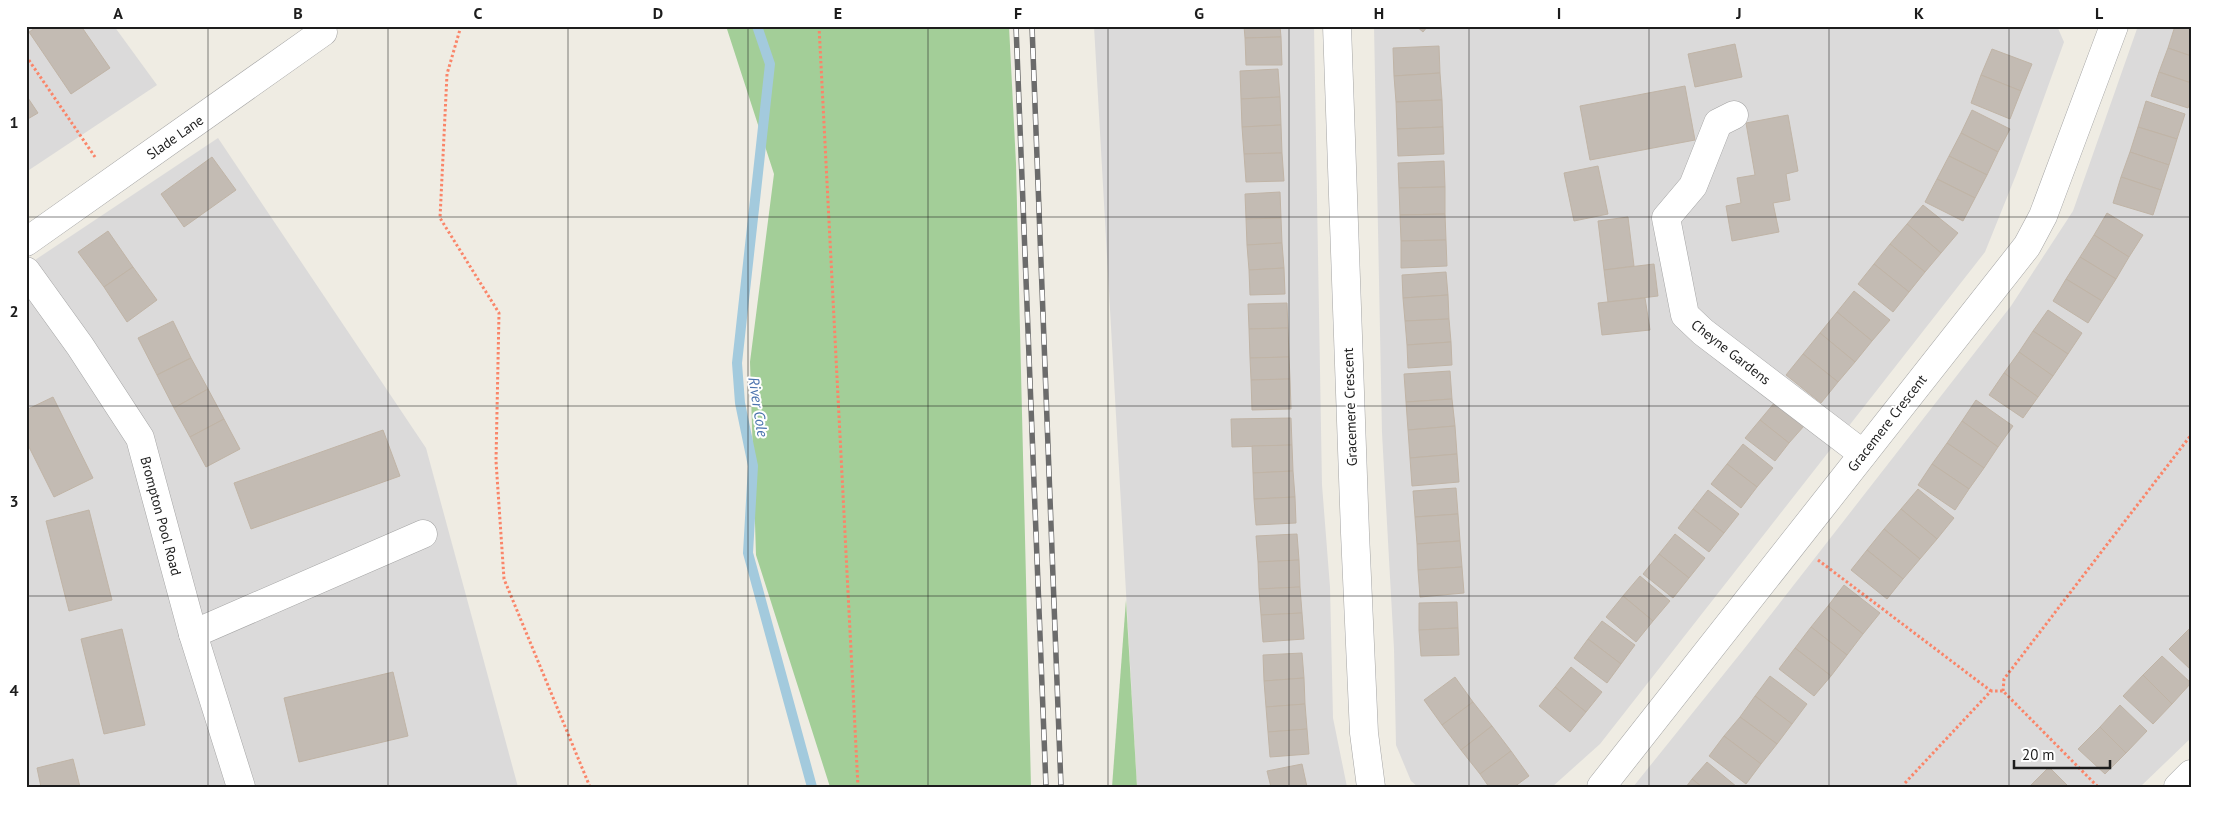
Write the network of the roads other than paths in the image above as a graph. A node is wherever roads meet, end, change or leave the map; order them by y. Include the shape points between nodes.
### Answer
1 (1337, 26) edge
2 (2114, 26) edge
3 (323, 32) dead end
4 (1734, 115) dead end
5 (26, 242) edge
6 (26, 271) edge
7 (1863, 454) junction
8 (423, 534) dead end
9 (194, 634) junction
10 (2191, 774) edge
11 (241, 787) edge
12 (1372, 787) edge
13 (1601, 787) edge
14 (2178, 787) edge

1 - 12 street, Gracemere Crescent via 1357,581 1364,733
2 - 7 street, Gracemere Crescent via 2043,216 2027,246
3 - 5 street, Slade Lane
4 - 7 street, Cheyne Gardens via 1718,123 1693,186 1666,218 1684,315
6 - 9 street, Brompton Pool Road via 140,438
7 - 13 street, Gracemere Crescent
8 - 9 street
9 - 11 street, Brompton Pool Road
10 - 14 street

